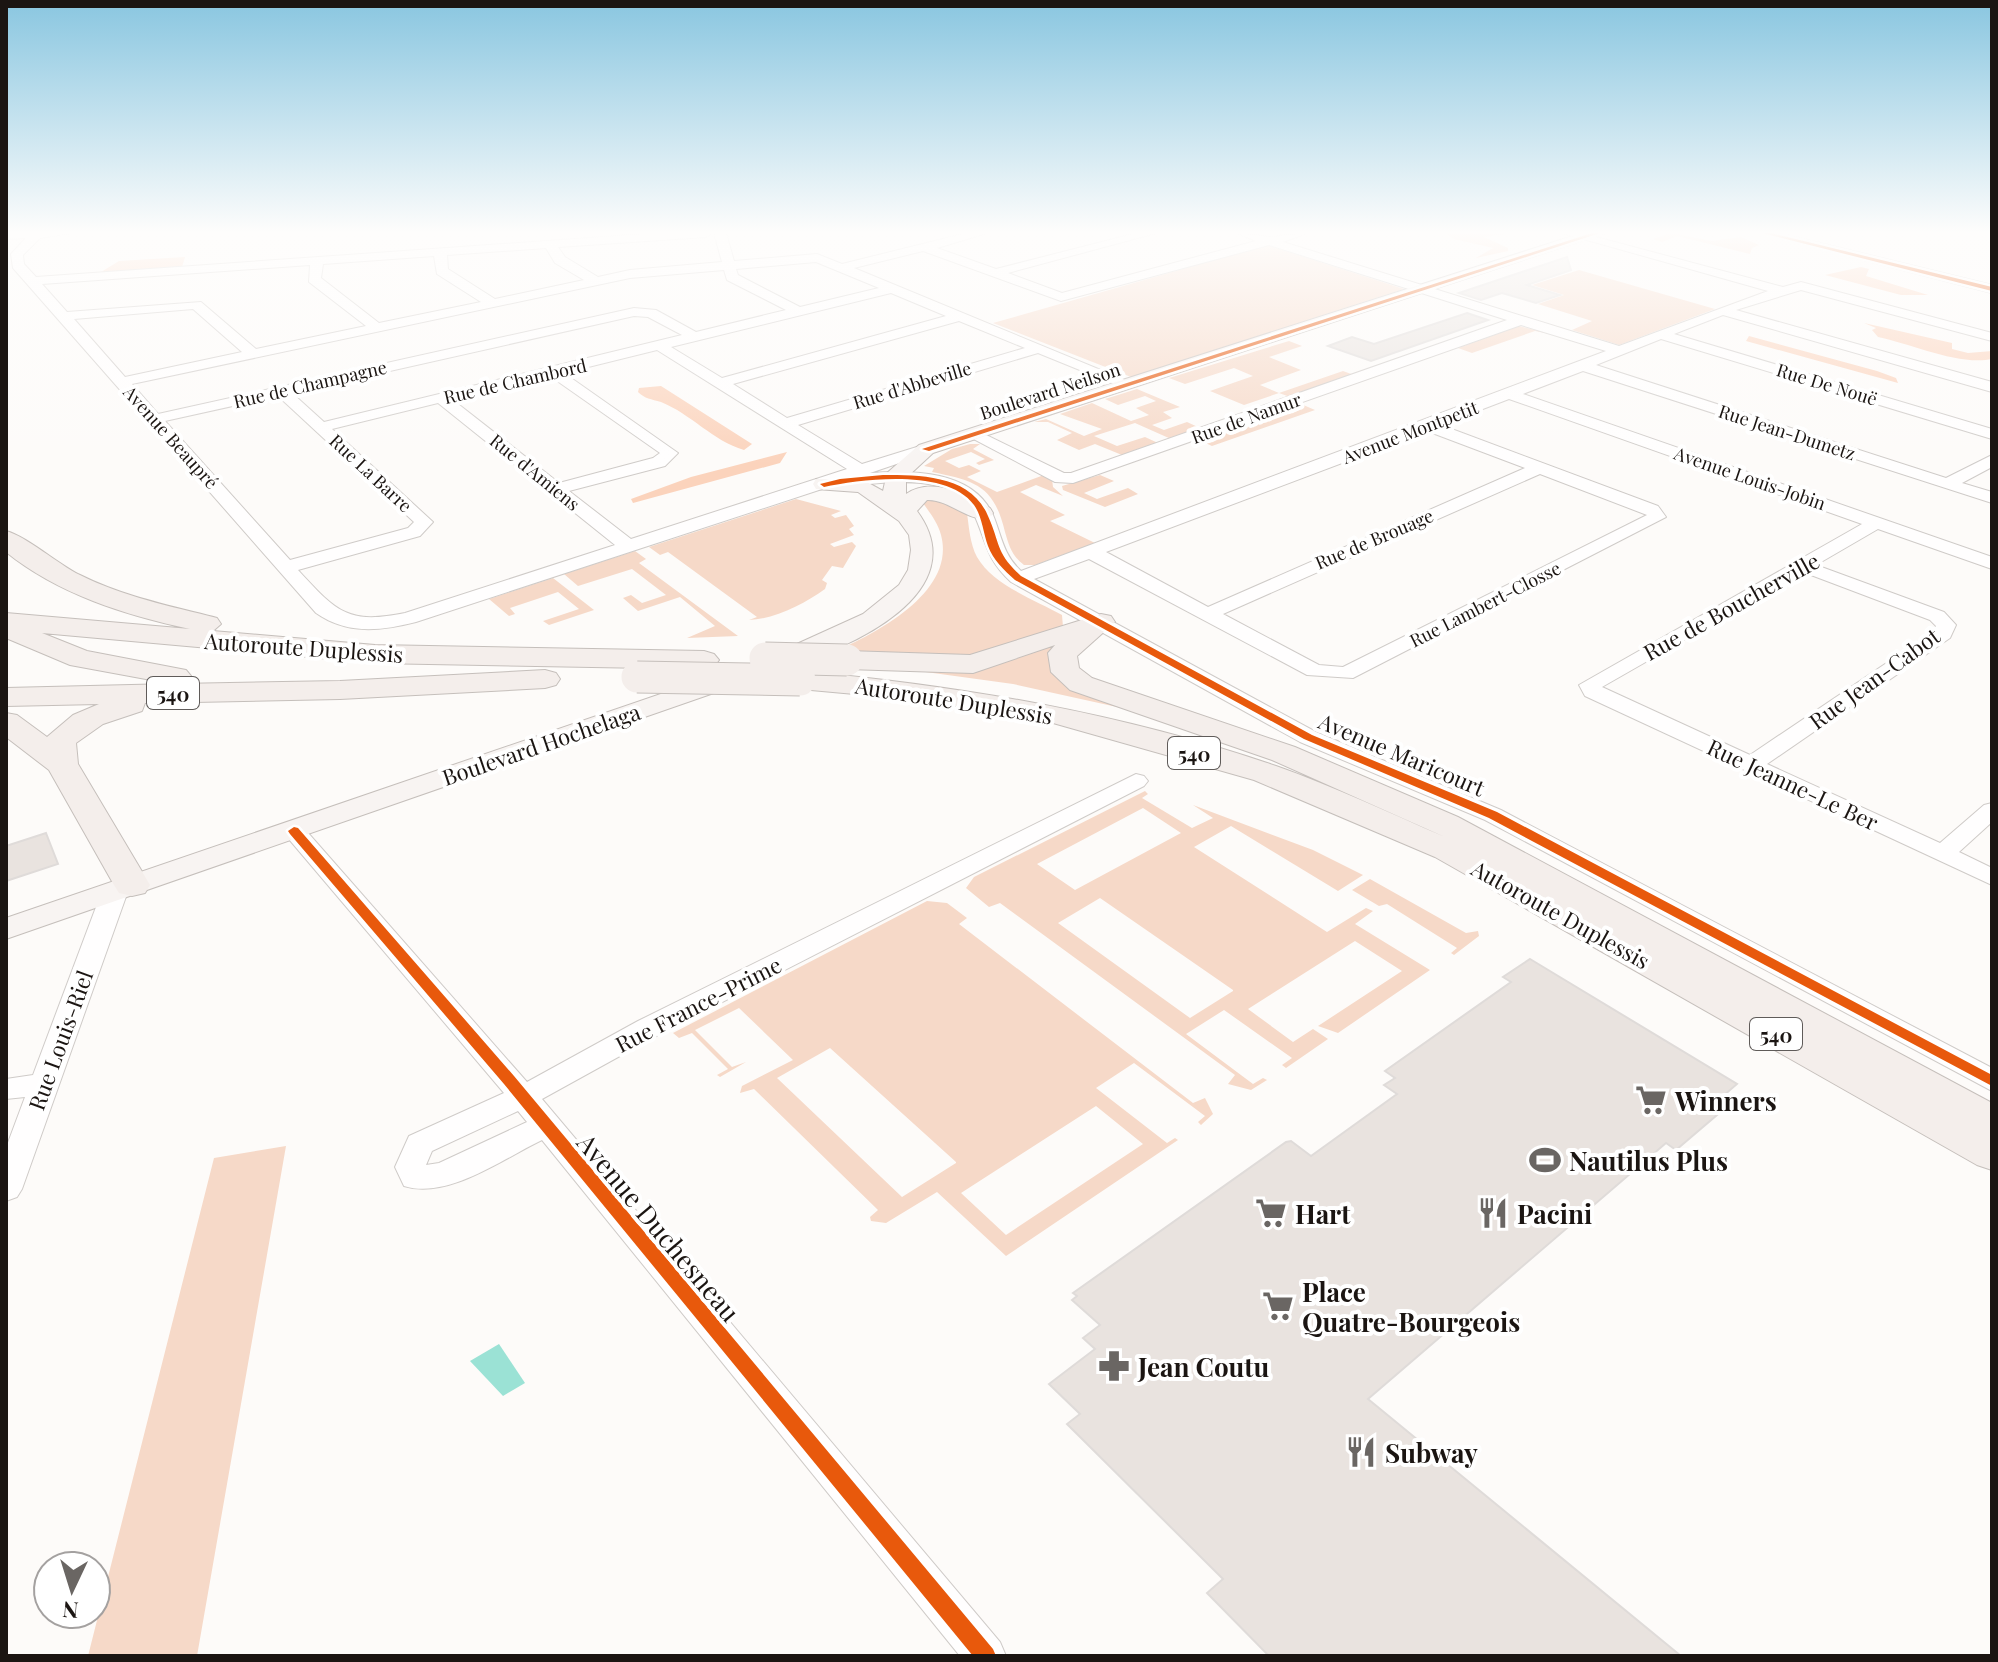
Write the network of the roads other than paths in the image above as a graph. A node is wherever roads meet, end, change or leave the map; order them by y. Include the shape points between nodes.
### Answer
1 (59, 311) edge
2 (129, 311) edge
3 (202, 311) edge
4 (355, 311) edge
5 (459, 311) edge
6 (798, 311) edge
7 (947, 311) edge
8 (1358, 311) edge
9 (1491, 311) edge
10 (1724, 311) joint
11 (1893, 311) edge
12 (439, 315) junction
13 (64, 316) junction
14 (960, 316) junction
15 (1521, 320) junction
16 (377, 328) junction
17 (1663, 335) junction
18 (695, 337) junction
19 (1992, 337) edge
20 (482, 346) junction
21 (660, 346) junction
22 (1039, 348) junction
23 (1620, 351) junction
24 (253, 354) junction
25 (1583, 366) junction
26 (552, 371) junction
27 (122, 382) junction
28 (721, 383) junction
29 (1129, 385) junction
30 (1992, 387) edge
31 (281, 391) junction
32 (1508, 394) junction
33 (441, 398) junction
34 (155, 419) junction
35 (786, 423) junction
36 (1429, 426) junction
37 (321, 427) junction
38 (1992, 434) edge
39 (974, 435) junction
40 (926, 449) junction
41 (1992, 460) edge
42 (1539, 468) junction
43 (858, 469) junction
44 (895, 478) junction
45 (824, 484) junction
46 (1947, 484) junction
47 (556, 489) junction
48 (1992, 498) edge
49 (982, 513) junction
50 (910, 521) junction
51 (1878, 522) junction
52 (6, 539) edge
53 (629, 547) junction
54 (1091, 552) junction
55 (1992, 563) edge
56 (1803, 566) junction
57 (287, 567) junction
58 (1018, 578) junction
59 (6, 610) edge
60 (1210, 613) junction
61 (64, 622) junction
62 (1101, 622) junction
63 (6, 624) edge
64 (359, 624) joint
65 (841, 664) junction
66 (461, 668) junction
67 (340, 690) junction
68 (1593, 691) joint
69 (231, 696) junction
70 (6, 697) edge
71 (6, 704) edge
72 (6, 722) edge
73 (62, 764) junction
74 (1752, 764) junction
75 (1136, 781) dead end
76 (1992, 810) edge
77 (294, 831) junction
78 (1942, 854) junction
79 (1516, 863) junction
80 (1992, 877) edge
81 (123, 888) junction
82 (6, 929) edge
83 (1992, 1081) edge
84 (43, 1084) junction
85 (6, 1089) edge
86 (522, 1097) junction
87 (1992, 1122) edge
88 (546, 1125) junction
89 (1992, 1154) edge
90 (6, 1189) edge
91 (986, 1656) edge

1 - 13 street, Avenue Beaupré
2 - 13 street
3 - 24 street
4 - 16 street
5 - 12 street
6 - 18 street, Rue de Chambord
7 - 14 street
8 - 29 main road, Boulevard Neilson
9 - 15 street
10 - 17 street, Avenue Montpetit
10 - 30 street
11 - 19 street, Avenue Montpetit
12 - 16 street
12 - 20 street
13 - 27 street, Avenue Beaupré
14 - 22 street
14 - 28 street
15 - 23 street
15 - 39 street, Rue de Namur via 1073,478 1061,478
16 - 24 street
17 - 23 street, Avenue Montpetit
17 - 38 street, Rue De Nouë
18 - 20 street, Rue de Champagne via 643,311
18 - 21 street, Rue de Chambord
20 - 31 street, Rue de Champagne
21 - 26 street, Rue de Chambord
21 - 28 street
22 - 29 street
22 - 35 street, Rue d'Abbeville
23 - 25 street, Avenue Montpetit
24 - 27 street
25 - 32 street, Avenue Montpetit
25 - 46 street, Rue Jean-Dumetz
26 - 33 street, Rue de Chambord
26 - 47 street via 670,453 659,462
27 - 34 street, Avenue Beaupré
28 - 35 street
29 - 39 main road, Boulevard Neilson
31 - 34 street, Rue de Champagne
31 - 37 street, Rue La Barre
32 - 36 street, Avenue Montpetit
32 - 51 street, Avenue Louis-Jobin
33 - 37 street, Rue de Chambord
33 - 47 street, Rue d'Amiens
34 - 57 street, Avenue Beaupré
35 - 43 street
36 - 42 street, Rue Lambert-Closse
36 - 54 street, Avenue Montpetit
37 - 57 street, Rue La Barre via 424,522 414,532
39 - 40 main road, Boulevard Neilson
40 - 43 street, Boulevard Neilson
40 - 44 main road via 906,462
41 - 46 street
42 - 60 street, Rue de Brouage
42 - 60 street, Rue Lambert-Closse via 1652,510 1657,517 1346,674 1314,671
43 - 45 street, Boulevard Neilson
44 - 45 street
44 - 49 street via 958,488
44 - 50 main road, Boulevard Hochelaga via 894,495
45 - 50 main road via 863,486
45 - 53 street, Boulevard Neilson
46 - 48 street, Rue Jean-Dumetz
47 - 53 street, Rue d'Amiens
49 - 50 main road via 948,495 925,493 908,504
49 - 58 street, Avenue Maricourt via 994,555
50 - 77 main road, Boulevard Hochelaga via 923,553 914,579 890,606 848,634
51 - 55 street, Avenue Louis-Jobin
51 - 56 street, Rue de Boucherville
52 - 66 highway via 54,572 93,590 193,622
53 - 64 street, Boulevard Neilson via 409,618
54 - 58 street, Avenue Montpetit
54 - 60 street, Rue Lambert-Closse
56 - 68 street, Rue de Boucherville via 1590,685
56 - 74 street, Rue Jean-Cabot via 1937,616 1946,625 1943,634
57 - 64 street, Avenue Beaupré via 331,616
58 - 62 street, Avenue Maricourt
59 - 61 highway
61 - 63 highway, Autoroute Duplessis / 540
61 - 66 highway, Autoroute Duplessis / 540
62 - 65 highway via 973,664
62 - 79 highway via 1063,653 1066,674 1081,684 1331,771 1483,841
62 - 83 street, Avenue Maricourt via 1308,737 1493,815
63 - 66 highway via 71,656 167,675 219,679
65 - 66 highway, Autoroute Duplessis / 540, bridge via 704,660
65 - 79 highway, Autoroute Duplessis / 540 via 994,687 1151,719 1313,771
66 - 67 highway, Autoroute Duplessis / 540
66 - 89 highway, Autoroute Duplessis / 540, bridge via 800,680 920,691 1049,712 1265,773 1447,850
67 - 69 highway
67 - 70 highway, Autoroute Duplessis / 540
68 - 74 street, Rue Jeanne-Le Ber
69 - 71 highway
69 - 73 highway via 130,705 95,715 60,741
72 - 73 highway
73 - 81 highway
74 - 78 street, Rue Jeanne-Le Ber
75 - 86 street, Rue France-Prime
76 - 78 street
77 - 81 main road, Boulevard Hochelaga
77 - 86 street, Avenue Duchesneau
78 - 80 street, Rue Jeanne-Le Ber
79 - 87 highway, Autoroute Duplessis / 540
81 - 82 main road, Boulevard Hochelaga
81 - 84 street, Rue Louis-Riel
84 - 85 street
84 - 90 street, Rue Louis-Riel
86 - 88 street, Avenue Duchesneau
86 - 88 street, Rue France-Prime via 420,1144 410,1167 415,1178 444,1174
88 - 91 street, Avenue Duchesneau

